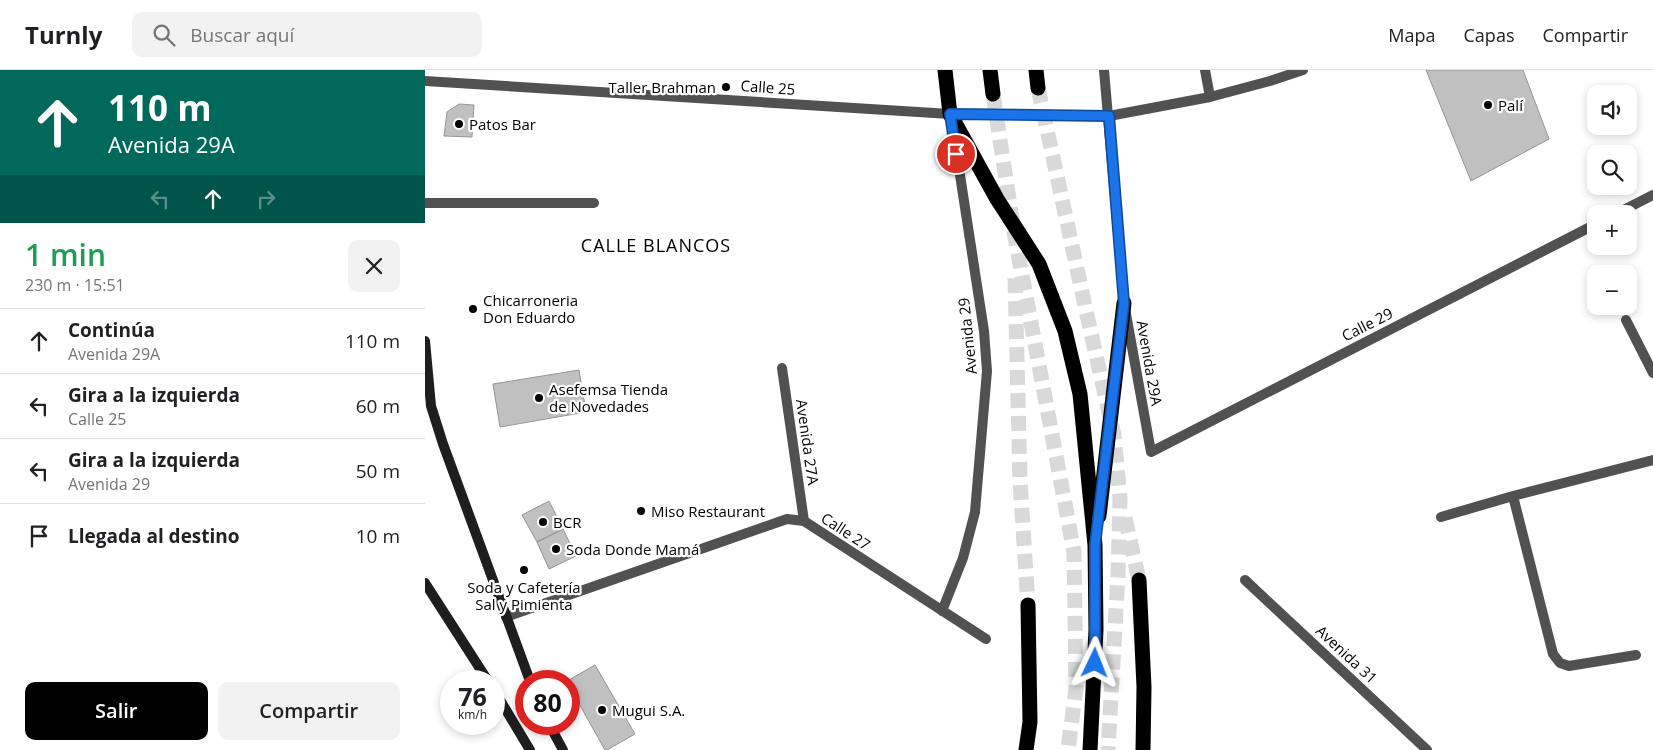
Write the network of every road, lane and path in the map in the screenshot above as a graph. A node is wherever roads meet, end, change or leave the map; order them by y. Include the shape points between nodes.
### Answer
1 (945, 70) edge
2 (989, 70) edge
3 (1036, 70) edge
4 (1104, 70) edge
5 (1205, 70) edge
6 (1303, 70) edge
7 (425, 81) edge
8 (1038, 88) tunnel mouth
9 (993, 94) tunnel mouth
10 (1210, 97) junction
11 (950, 114) junction
12 (1109, 116) junction
13 (1653, 195) edge
14 (425, 203) edge
15 (594, 203) dead end
16 (1633, 205) edge
17 (1587, 229) edge
18 (1124, 303) junction
19 (1626, 320) dead end
20 (425, 340) edge
21 (782, 368) dead end
22 (1653, 373) edge
23 (1151, 452) joint
24 (1653, 460) edge
25 (1513, 496) junction
26 (1441, 517) dead end
27 (804, 521) junction
28 (1095, 545) junction
29 (1139, 580) tunnel mouth
30 (1245, 580) dead end
31 (425, 583) edge
32 (1028, 605) tunnel mouth
33 (942, 611) junction
34 (506, 617) junction
35 (986, 639) dead end
36 (1635, 655) dead end
37 (481, 670) edge
38 (526, 670) edge
39 (505, 708) edge
40 (555, 735) edge
41 (530, 750) edge
42 (563, 750) edge
43 (1026, 750) edge
44 (1090, 750) edge
45 (1143, 750) edge
46 (1427, 750) edge

1 - 11 highway
2 - 9 highway
3 - 8 highway
4 - 12 street, Avenida 29A
5 - 10 street
6 - 10 street, Calle 25
7 - 11 street, Calle 25
10 - 12 street, Calle 25
11 - 12 street, Calle 25
11 - 28 highway via 997,199 1039,264 1065,331 1081,394
11 - 33 street, Avenida 29 via 984,331 987,371 975,512 963,558
12 - 18 street, Avenida 29A
13 - 16 street
14 - 15 street
17 - 23 street, Calle 29
18 - 23 street, Avenida 29A
18 - 28 highway
19 - 22 street
20 - 34 main road via 431,406
21 - 27 street, Avenida 27A
24 - 25 street
25 - 26 street
25 - 36 street via 1553,654 1560,663 1569,666
27 - 33 street, Calle 27
27 - 34 street, Calle 27 via 787,520
28 - 44 highway
29 - 45 highway
30 - 46 street, Avenida 31
31 - 37 main road
32 - 43 highway via 1029,722
33 - 35 street, Calle 27
34 - 38 main road
39 - 41 main road
40 - 42 main road

